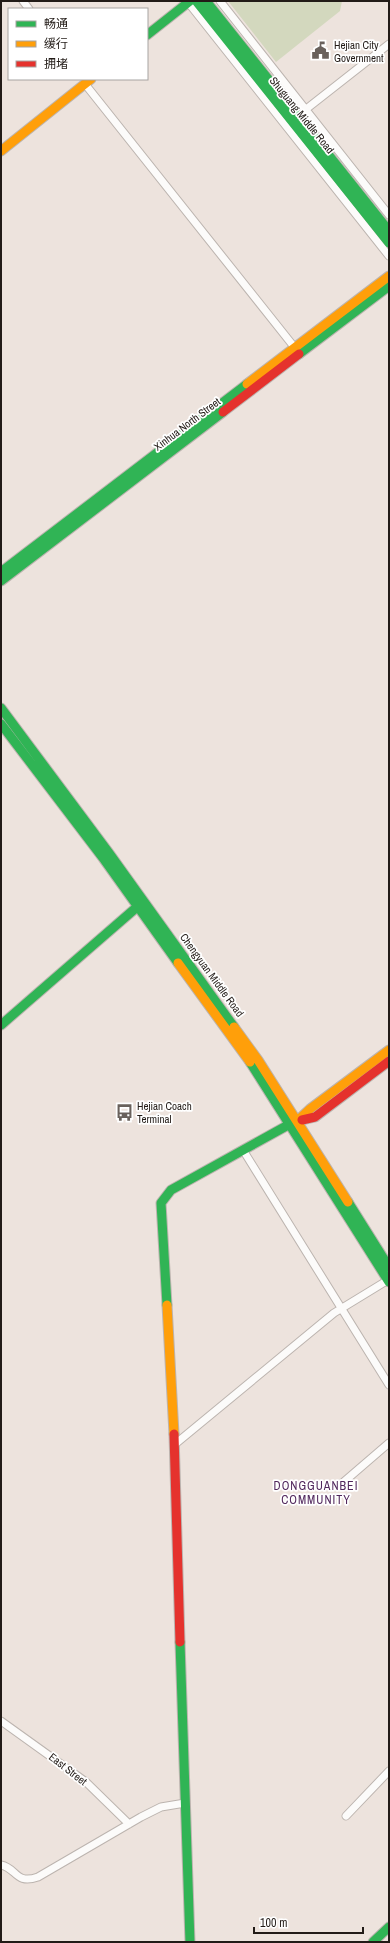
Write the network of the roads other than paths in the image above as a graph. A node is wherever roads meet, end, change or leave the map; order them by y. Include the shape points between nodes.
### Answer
1 (188, 1) edge
2 (206, 1) edge
3 (220, 1) edge
4 (148, 26) edge
5 (148, 34) edge
6 (389, 44) edge
7 (86, 81) edge
8 (305, 110) junction
9 (1, 143) edge
10 (1, 151) edge
11 (389, 215) edge
12 (389, 231) edge
13 (389, 243) edge
14 (389, 256) edge
15 (389, 276) edge
16 (389, 286) edge
17 (295, 348) junction
18 (1, 572) edge
19 (1, 582) edge
20 (1, 708) edge
21 (1, 724) edge
22 (137, 907) junction
23 (1, 1025) edge
24 (389, 1050) edge
25 (389, 1061) edge
26 (293, 1123) junction
27 (243, 1150) junction
28 (389, 1267) edge
29 (389, 1281) edge
30 (341, 1308) junction
31 (389, 1384) edge
32 (389, 1443) edge
33 (174, 1445) junction
34 (338, 1486) dead end
35 (1, 1721) edge
36 (389, 1771) edge
37 (185, 1803) junction
38 (346, 1816) dead end
39 (129, 1824) junction
40 (1, 1864) edge
41 (389, 1927) edge
42 (190, 1942) edge
43 (373, 1942) edge

1 - 4 main road
1 - 5 main road
1 - 13 main road, Shuguang Middle Road
1 - 14 street
2 - 12 main road, Shuguang Middle Road
3 - 8 street
6 - 8 street
7 - 9 main road
7 - 10 main road
7 - 17 street
8 - 11 street
15 - 17 main road, Xinhua North Street
16 - 19 main road, Xinhua North Street
17 - 18 main road, Xinhua North Street
20 - 26 main road, Chengyuan Middle Road via 258,1060
21 - 22 main road, Chengyuan Middle Road
22 - 23 main road
22 - 26 main road, Chengyuan Middle Road
24 - 26 main road
25 - 26 main road via 316,1118
26 - 27 main road
26 - 28 main road, Chengyuan Middle Road
26 - 29 main road, Chengyuan Middle Road
27 - 30 street
27 - 33 main road via 171,1190 161,1203
29 - 30 street
30 - 31 street
30 - 33 street
32 - 34 street
33 - 37 main road
35 - 39 street, East Street via 86,1782
36 - 38 street
37 - 39 street via 161,1807
37 - 42 main road
39 - 40 street via 30,1880 18,1877
41 - 43 main road

